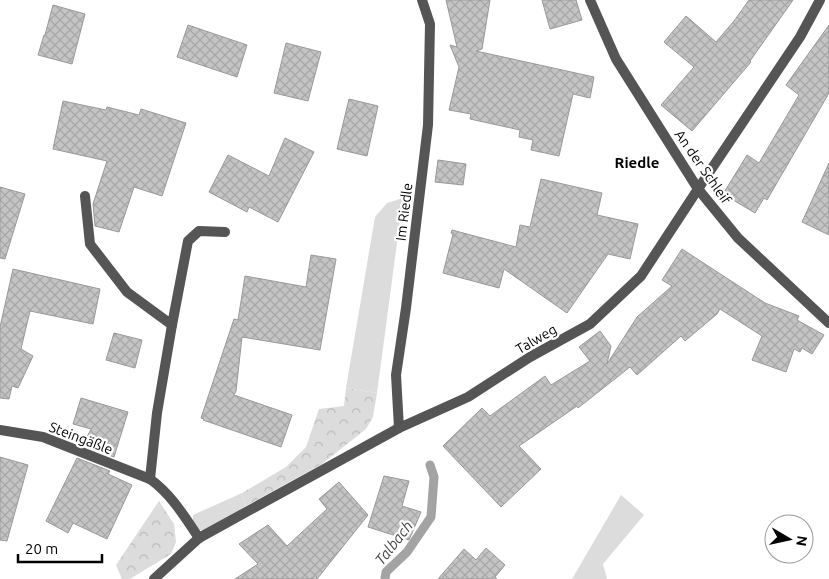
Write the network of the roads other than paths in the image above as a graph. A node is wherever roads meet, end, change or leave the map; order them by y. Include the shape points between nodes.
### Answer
1 (422, 0) edge
2 (590, 0) edge
3 (820, 0) edge
4 (698, 188) junction
5 (85, 196) dead end
6 (225, 232) dead end
7 (829, 323) edge
8 (172, 325) junction
9 (399, 428) junction
10 (0, 430) edge
11 (150, 479) junction
12 (199, 538) junction
13 (154, 579) edge

1 - 9 street, Im Riedle via 430,24 428,125 396,376
2 - 4 street, An der Schleif via 616,59
3 - 4 street, Talweg via 800,37
4 - 7 street, An der Schleif via 738,238
4 - 9 street, Talweg via 641,276 590,324 468,397
5 - 8 street via 90,244 127,292
6 - 8 street via 199,231 188,241
8 - 11 street
9 - 12 street, Talweg
10 - 11 street, Steingäßle via 43,437
11 - 12 street, Steingäßle via 175,502
12 - 13 street, Talweg

